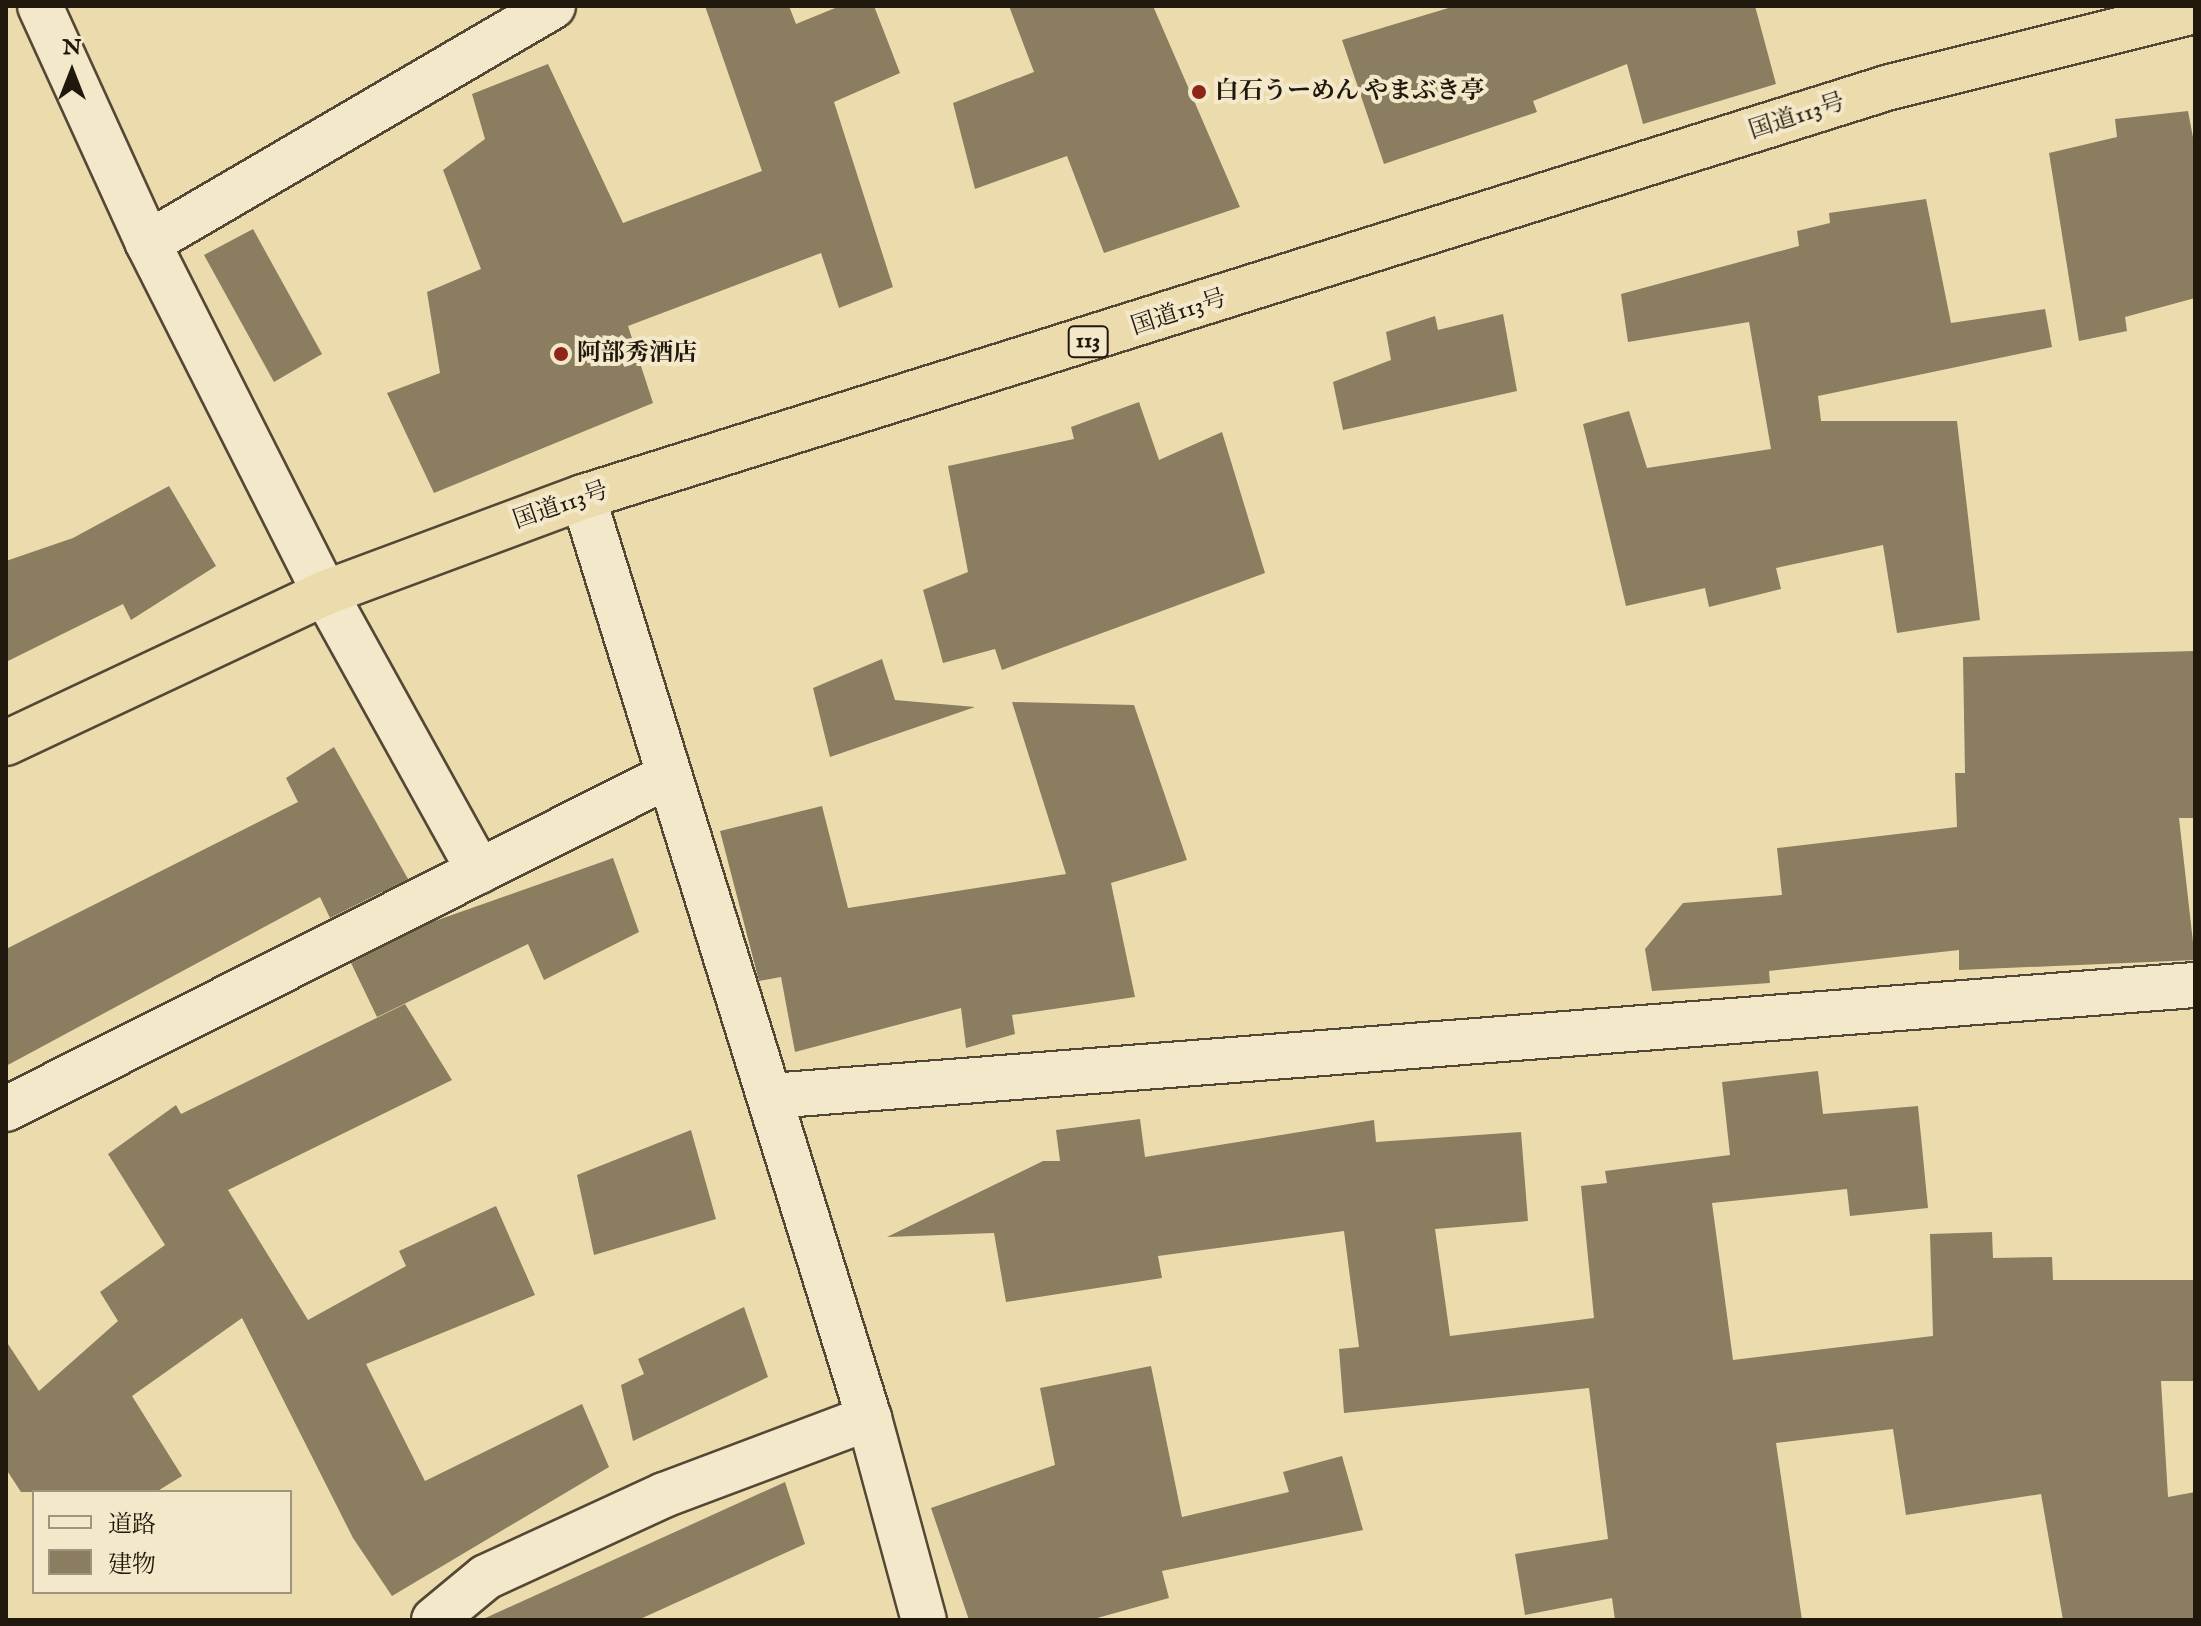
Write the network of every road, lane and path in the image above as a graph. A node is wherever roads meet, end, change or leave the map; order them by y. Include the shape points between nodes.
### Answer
1 (40, 6) edge
2 (553, 6) edge
3 (2195, 11) edge
4 (148, 243) junction
5 (583, 497) junction
6 (325, 593) junction
7 (6, 743) edge
8 (668, 776) junction
9 (479, 871) junction
10 (2195, 985) edge
11 (771, 1096) junction
12 (6, 1109) edge
13 (869, 1418) junction
14 (434, 1620) edge
15 (924, 1620) edge

1 - 4 street
2 - 4 street
3 - 5 highway, 国道113号 / 113 via 1890,87
4 - 6 street
5 - 6 highway, 国道113号 / 113
5 - 8 street
6 - 7 highway, 国道113号 / 113
6 - 9 street
8 - 9 street
8 - 11 street
9 - 12 street
10 - 11 street
11 - 13 street
13 - 14 street via 664,1495 500,1570
13 - 15 street

